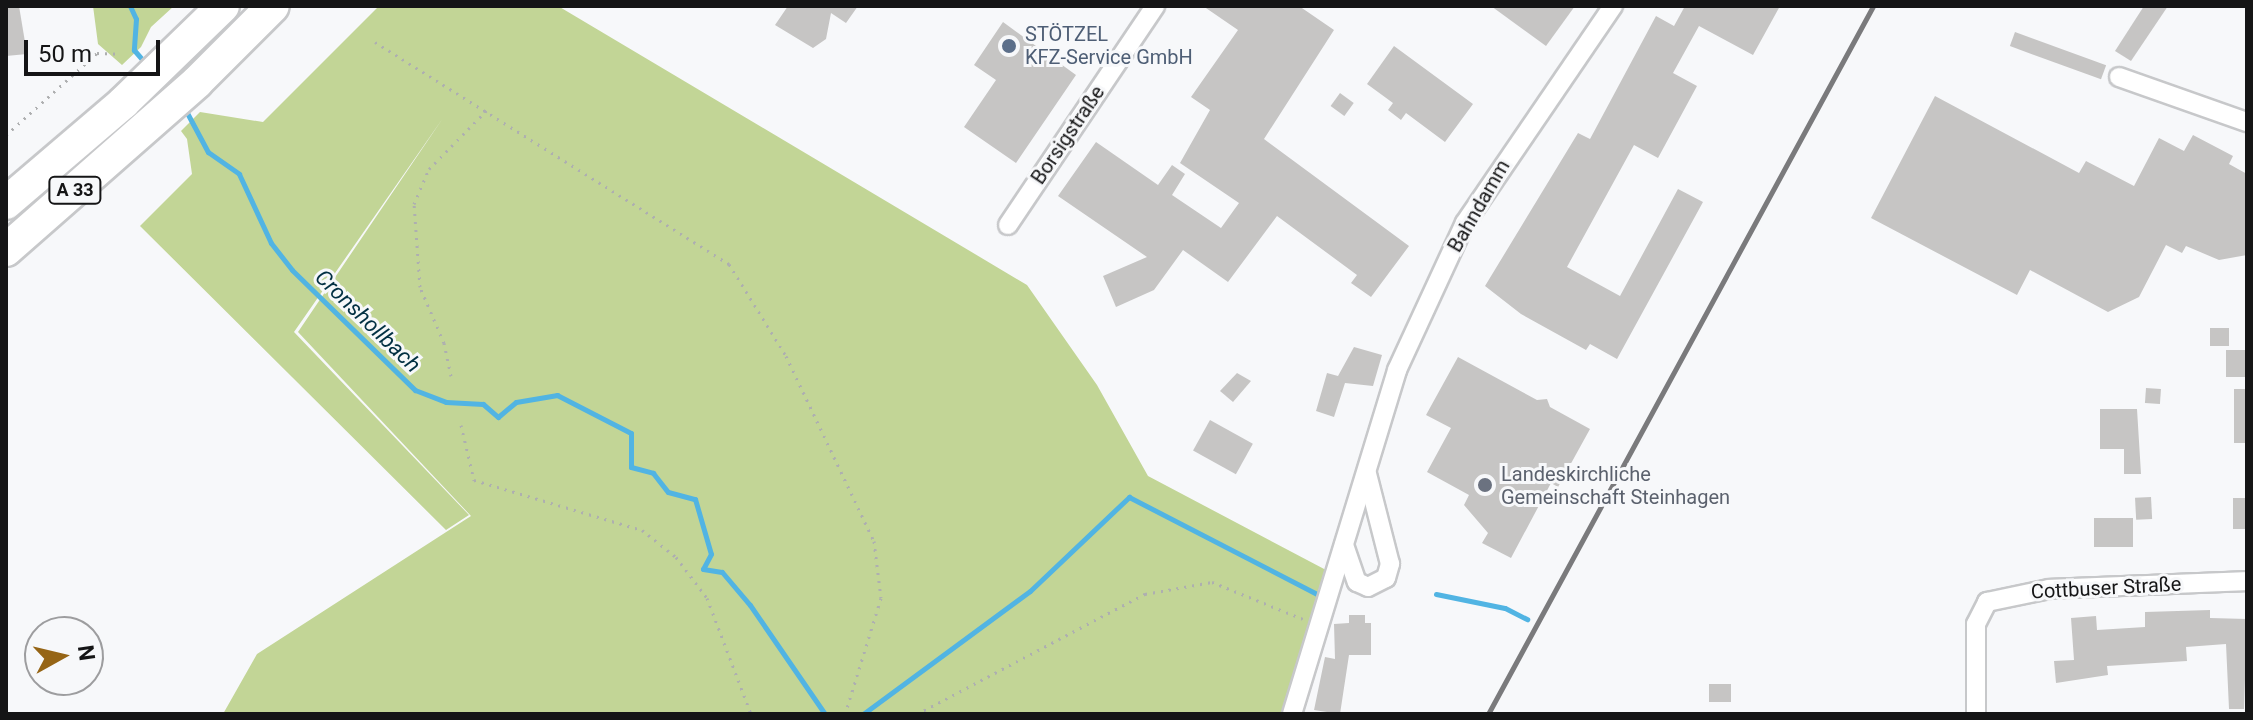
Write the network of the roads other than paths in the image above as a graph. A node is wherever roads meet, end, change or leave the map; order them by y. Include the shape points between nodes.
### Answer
1 (223, 6) edge
2 (273, 6) edge
3 (1155, 6) edge
4 (1613, 6) edge
5 (2119, 77) dead end
6 (2247, 122) edge
7 (6, 203) edge
8 (1008, 225) dead end
9 (6, 250) edge
10 (1367, 471) junction
11 (1344, 545) junction
12 (2247, 581) edge
13 (1292, 714) edge
14 (1976, 714) edge

1 - 7 highway, A 33 via 123,103
2 - 9 highway, A 33 via 197,82
3 - 8 street, Borsigstraße
4 - 10 street, Bahndamm via 1465,223 1397,370
5 - 6 street
10 - 11 street, Bahndamm
10 - 11 street via 1390,564 1386,578 1368,587 1357,582
11 - 13 street, Bahndamm
12 - 14 street, Cottbuser Straße via 2049,589 1987,602 1976,624

